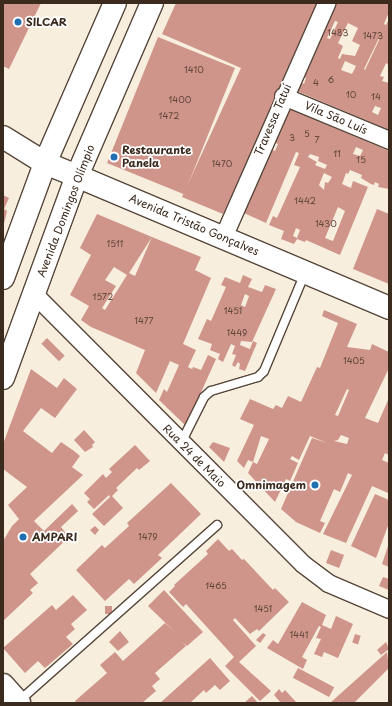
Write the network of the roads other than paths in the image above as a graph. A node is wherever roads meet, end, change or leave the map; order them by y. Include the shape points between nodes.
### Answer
1 (115, 3) edge
2 (152, 3) edge
3 (326, 3) edge
4 (283, 96) junction
5 (3, 137) edge
6 (389, 140) edge
7 (45, 163) junction
8 (77, 176) junction
9 (223, 237) junction
10 (305, 272) junction
11 (3, 278) edge
12 (35, 295) junction
13 (389, 307) edge
14 (3, 378) edge
15 (181, 444) junction
16 (217, 525) dead end
17 (389, 609) edge
18 (3, 685) edge
19 (19, 702) edge

1 - 7 main road
2 - 8 main road, Avenida Domingos Olímpio
3 - 4 street, Travessa Tatuí
4 - 6 street, Vila São Luís
4 - 9 street, Travessa Tatuí
5 - 7 main road, Avenida Tristão Gonçalves
7 - 8 main road, Avenida Tristão Gonçalves
7 - 11 main road
8 - 9 main road, Avenida Tristão Gonçalves
8 - 12 main road, Avenida Domingos Olímpio
9 - 10 main road, Avenida Tristão Gonçalves
10 - 13 main road, Avenida Tristão Gonçalves
10 - 15 lane via 264,371 258,377 211,391 204,397
12 - 14 main road, Avenida Domingos Olímpio
12 - 15 street, Rua 24 de Maio
15 - 17 street, Rua 24 de Maio via 303,564 328,583
16 - 19 lane
18 - 19 main road

